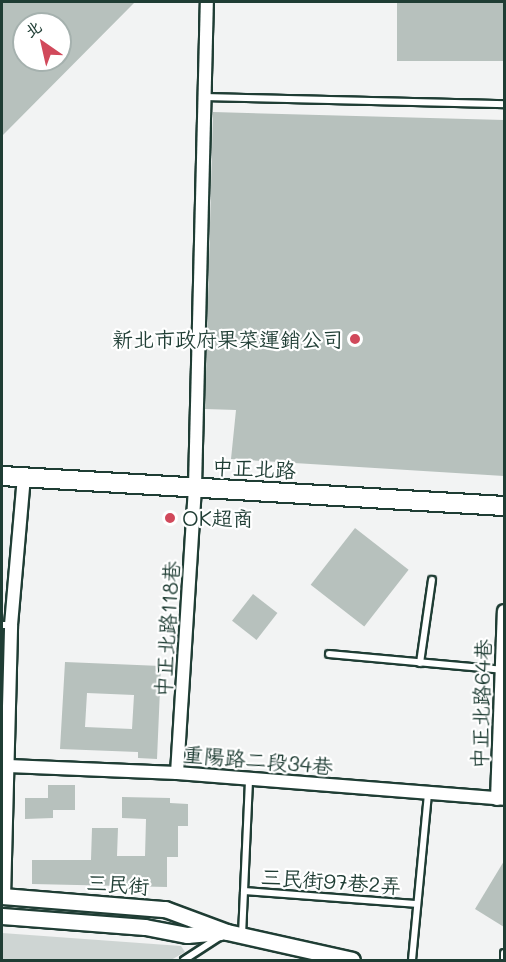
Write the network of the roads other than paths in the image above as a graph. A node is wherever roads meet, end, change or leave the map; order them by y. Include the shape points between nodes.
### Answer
1 (207, 2) edge
2 (207, 97) junction
3 (504, 104) edge
4 (2, 476) edge
5 (24, 477) junction
6 (195, 487) junction
7 (504, 506) edge
8 (432, 580) dead end
9 (504, 611) edge
10 (6, 625) edge
11 (329, 654) dead end
12 (420, 663) junction
13 (503, 670) edge
14 (8, 766) junction
15 (177, 773) junction
16 (249, 780) junction
17 (428, 794) junction
18 (501, 799) edge
19 (244, 891) junction
20 (3, 896) edge
21 (416, 904) junction
22 (2, 916) edge
23 (235, 934) junction
24 (504, 953) edge
25 (318, 957) edge
26 (184, 960) edge
27 (352, 960) edge
28 (412, 960) edge
29 (504, 960) edge

1 - 2 street, 中正北路118巷
2 - 3 lane
2 - 6 street, 中正北路118巷
4 - 5 main road, 中正北路
5 - 6 main road, 中正北路
5 - 10 street
6 - 7 main road, 中正北路
6 - 15 street, 中正北路118巷
8 - 12 lane
9 - 13 street, 中正北路64巷
10 - 14 street
11 - 12 lane
12 - 13 lane
13 - 18 street, 中正北路64巷
14 - 15 street, 重陽路二段34巷
14 - 20 street
15 - 16 street, 重陽路二段34巷
16 - 17 street, 重陽路二段34巷
16 - 19 lane
17 - 18 street, 重陽路二段34巷
17 - 21 lane
19 - 21 lane, 三民街97巷2弄
19 - 23 lane
20 - 23 street, 三民街 via 165,909
21 - 28 lane
22 - 23 street, 三民街 via 187,935
23 - 25 street, 三民街
23 - 26 lane
24 - 29 lane
25 - 27 street, 三民街

